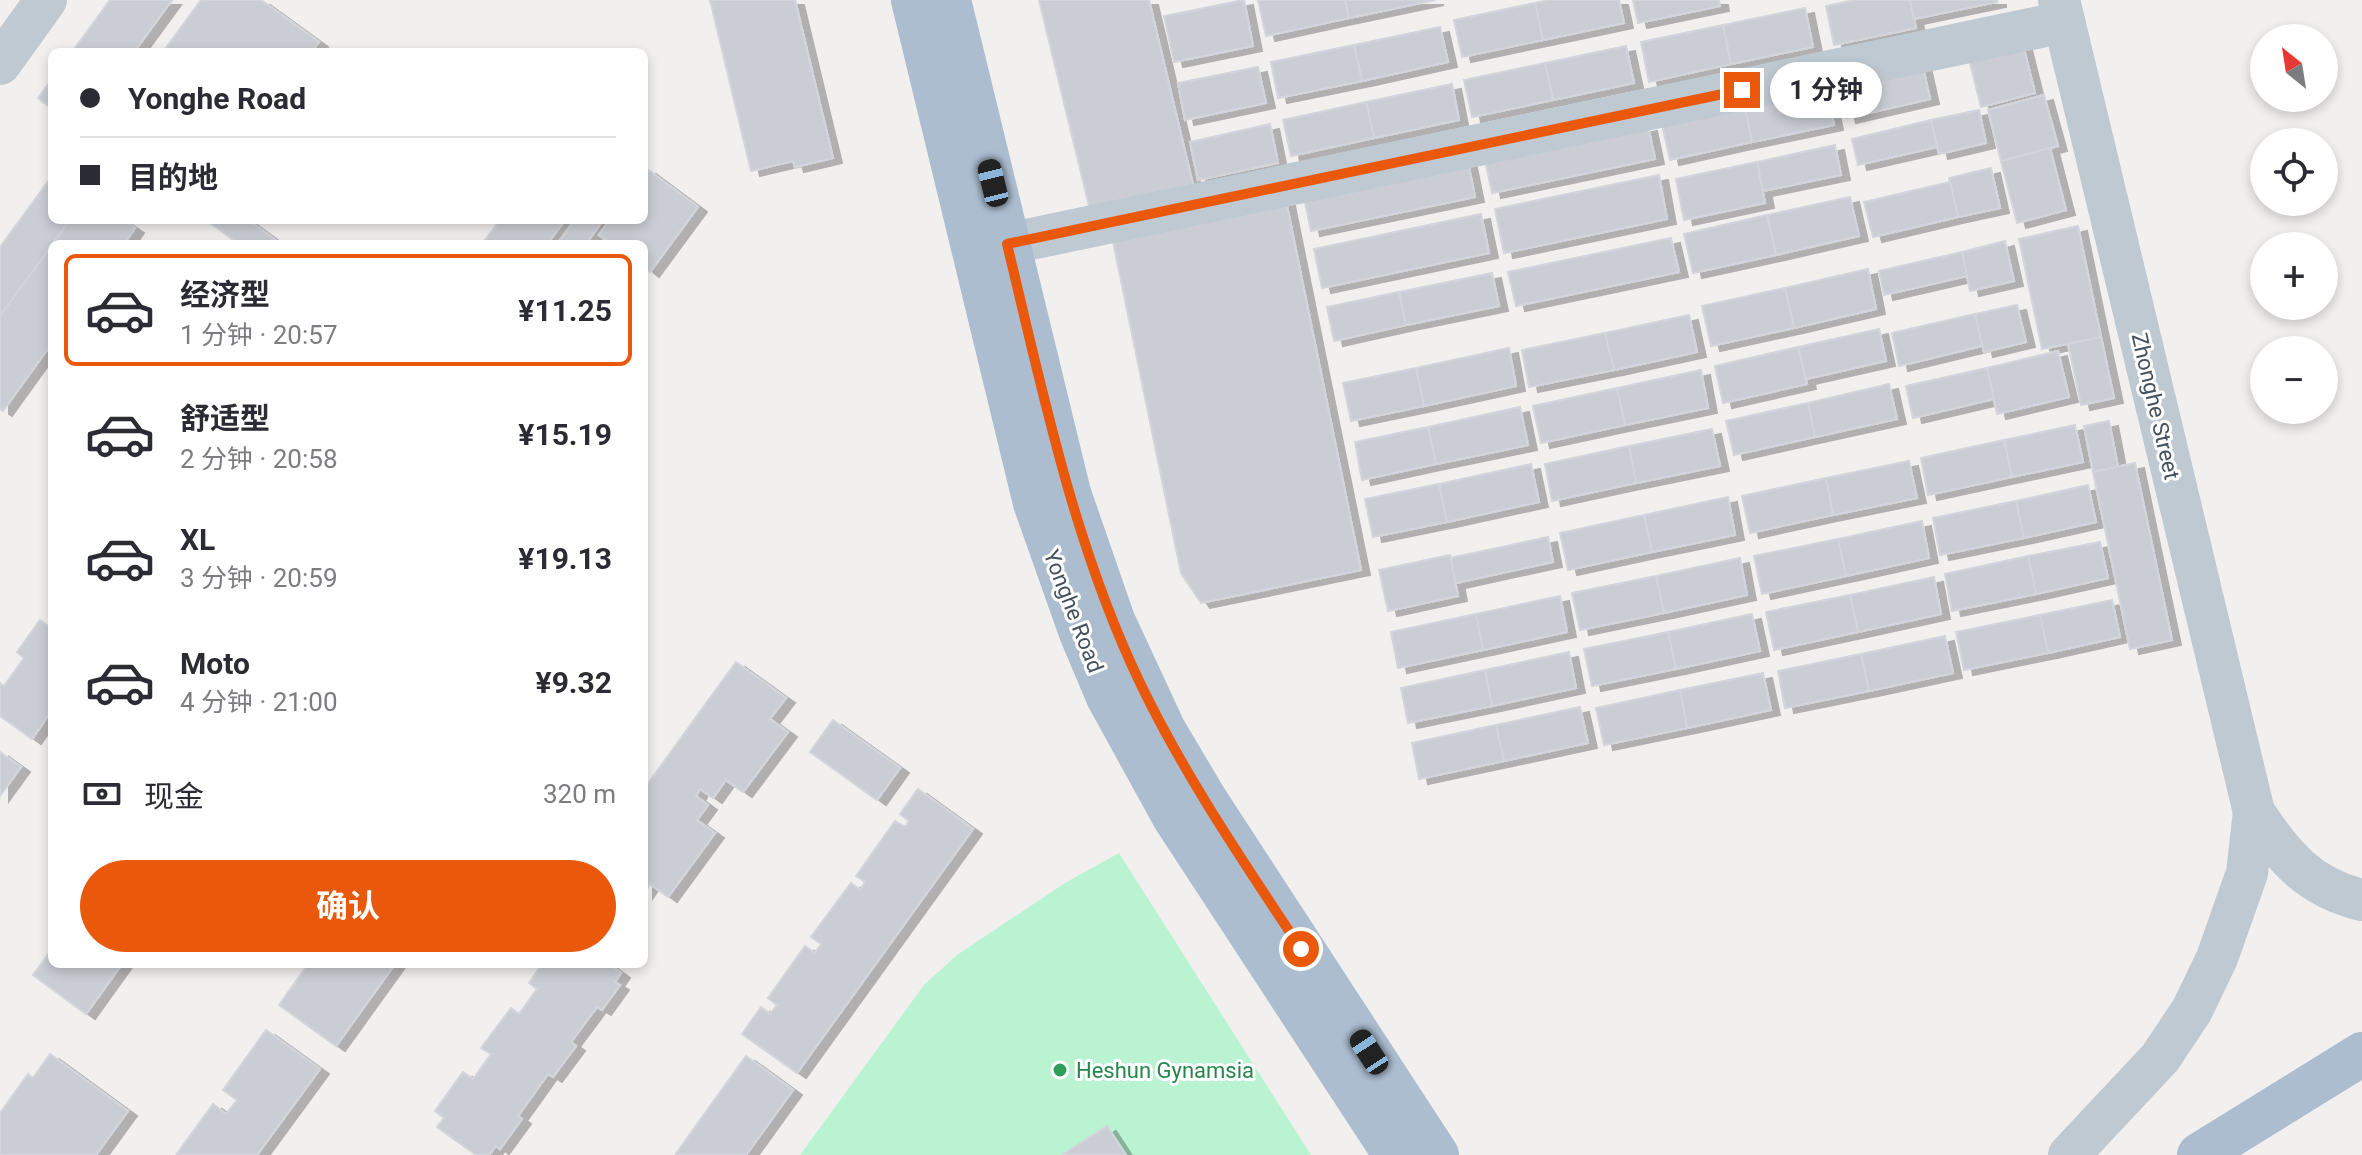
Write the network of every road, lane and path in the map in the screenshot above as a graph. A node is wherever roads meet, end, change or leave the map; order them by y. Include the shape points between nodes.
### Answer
1 (46, 0) edge
2 (913, 0) edge
3 (949, 0) edge
4 (2062, 11) edge
5 (0, 64) edge
6 (1007, 244) junction
7 (2254, 812) junction
8 (2362, 900) edge
9 (2362, 1054) edge
10 (1395, 1155) edge
11 (1437, 1155) edge
12 (2069, 1155) edge
13 (2199, 1155) edge

1 - 5 street
2 - 10 main road, Yonghe Road via 1035,503 1081,633 1114,710 1174,817
3 - 6 main road, Yonghe Road
4 - 6 street
4 - 7 street, Zhonghe Street
6 - 11 main road, Yonghe Road via 1069,493 1140,683 1212,812
7 - 8 street via 2280,851 2310,877
7 - 12 street via 2247,873 2192,1010 2160,1058
9 - 13 main road

